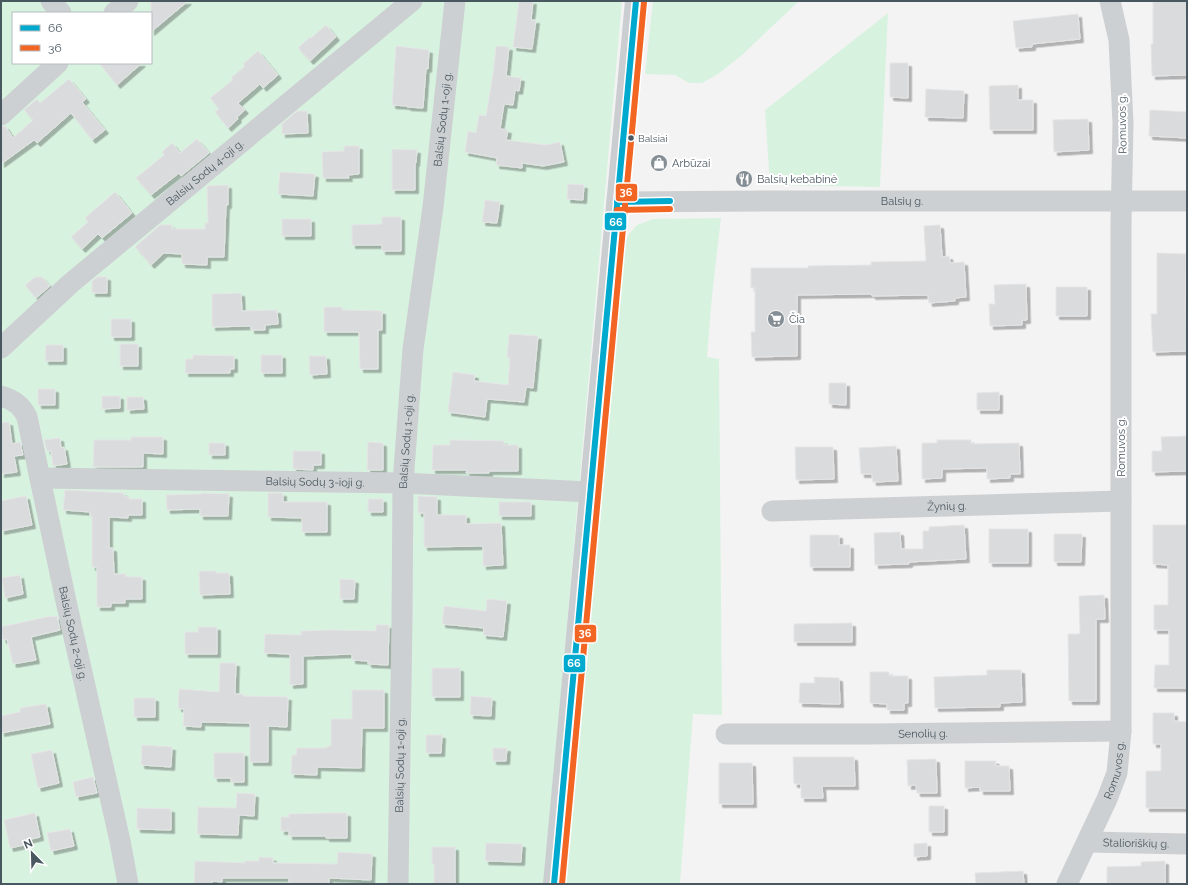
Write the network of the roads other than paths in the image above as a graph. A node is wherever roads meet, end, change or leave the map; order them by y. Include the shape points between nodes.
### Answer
1 (51, 1) edge
2 (128, 1) edge
3 (412, 1) edge
4 (455, 1) edge
5 (636, 1) edge
6 (1110, 1) edge
7 (60, 12) edge
8 (115, 12) edge
9 (57, 64) edge
10 (1, 115) edge
11 (1187, 201) edge
12 (617, 202) junction
13 (1122, 202) junction
14 (1, 348) edge
15 (1, 396) edge
16 (40, 478) junction
17 (403, 483) junction
18 (590, 492) junction
19 (1121, 501) junction
20 (772, 511) dead end
21 (1121, 731) junction
22 (726, 734) dead end
23 (1087, 842) junction
24 (1186, 844) edge
25 (128, 884) edge
26 (398, 884) edge
27 (554, 884) edge
28 (1067, 884) edge

1 - 7 street
2 - 8 street
3 - 14 street, Balsių Sodų 4-oji g. via 71,283
4 - 17 street, Balsių Sodų 1-oji g. via 433,207 413,349
5 - 12 main road
6 - 13 street, Romuvos g. via 1119,40 1123,123
9 - 10 street
11 - 13 street, Balsių g.
12 - 13 street, Balsių g.
12 - 18 main road
13 - 19 street, Romuvos g.
15 - 16 street, Balsių Sodų 2-oji g. via 22,408 27,417
16 - 17 street, Balsių Sodų 3-ioji g.
16 - 25 street, Balsių Sodų 2-oji g.
17 - 18 street, Balsių Sodų 3-ioji g.
17 - 26 street, Balsių Sodų 1-oji g.
18 - 27 main road
19 - 20 street, Žynių g.
19 - 21 street, Romuvos g.
21 - 22 street, Senolių g.
21 - 23 street, Romuvos g. via 1117,773
23 - 24 street, Stalioriškių g.
23 - 28 street, Romuvos g.

